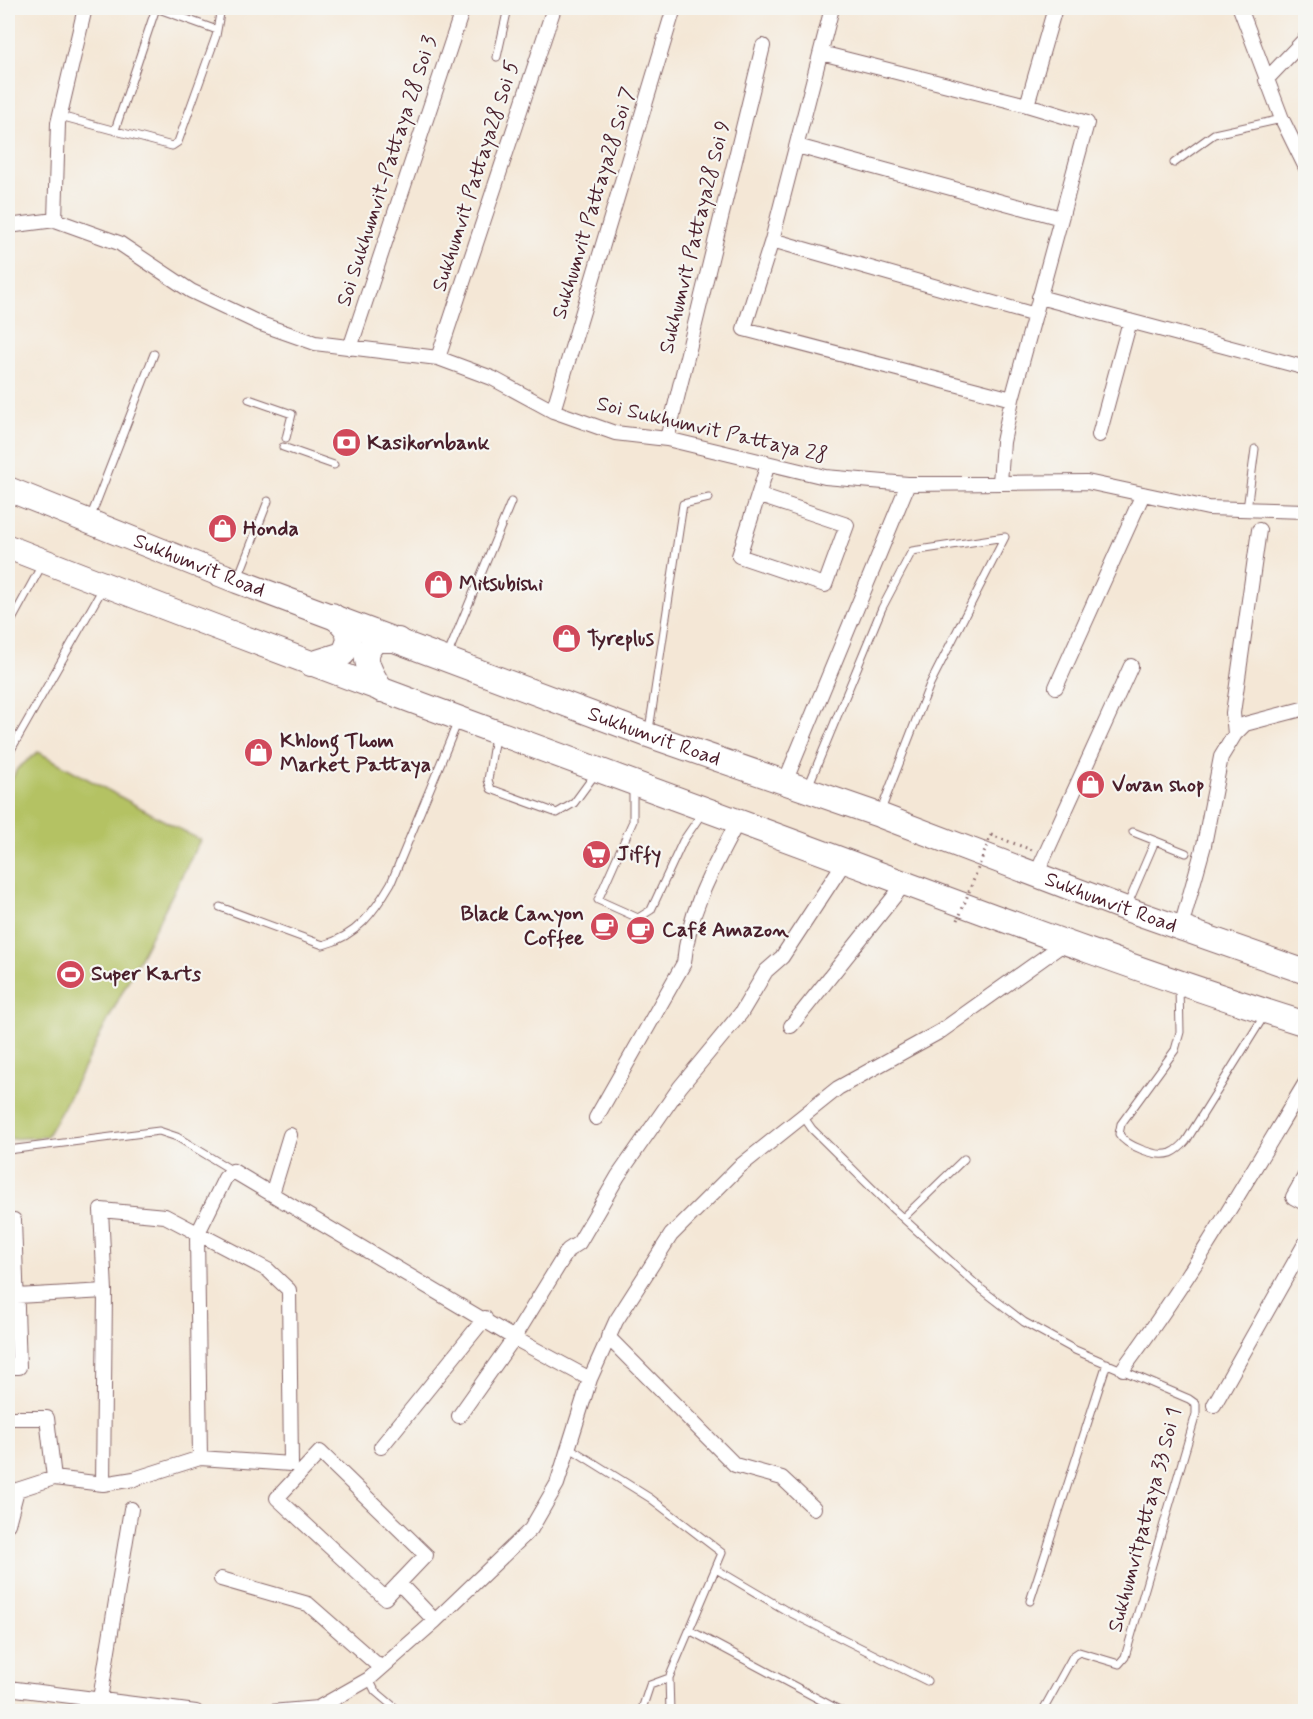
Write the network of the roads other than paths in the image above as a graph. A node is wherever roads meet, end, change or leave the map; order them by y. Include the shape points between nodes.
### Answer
1 (85, 8) edge
2 (156, 8) edge
3 (221, 8) edge
4 (463, 8) edge
5 (508, 8) edge
6 (554, 8) edge
7 (674, 8) edge
8 (832, 8) edge
9 (1055, 8) edge
10 (1240, 8) edge
11 (217, 30) junction
12 (1305, 38) edge
13 (763, 46) dead end
14 (821, 53) junction
15 (497, 57) dead end
16 (1266, 80) junction
17 (1027, 105) junction
18 (60, 116) junction
19 (1282, 119) junction
20 (115, 130) junction
21 (797, 146) junction
22 (1174, 163) dead end
23 (1305, 168) edge
24 (1061, 218) junction
25 (55, 220) junction
26 (8, 226) edge
27 (772, 240) junction
28 (1039, 297) junction
29 (1035, 315) junction
30 (1130, 321) junction
31 (350, 348) junction
32 (154, 354) dead end
33 (438, 358) junction
34 (1305, 368) edge
35 (249, 399) dead end
36 (1012, 399) junction
37 (554, 411) junction
38 (1099, 435) dead end
39 (286, 438) dead end
40 (667, 439) junction
41 (283, 447) dead end
42 (1255, 449) dead end
43 (334, 465) dead end
44 (768, 465) junction
45 (1000, 482) junction
46 (908, 484) junction
47 (8, 489) edge
48 (1143, 494) junction
49 (760, 496) junction
50 (709, 498) dead end
51 (267, 501) dead end
52 (511, 502) dead end
53 (1247, 510) junction
54 (1305, 511) edge
55 (89, 522) junction
56 (1259, 530) dead end
57 (8, 547) edge
58 (44, 561) junction
59 (237, 581) junction
60 (104, 586) junction
61 (332, 615) junction
62 (8, 627) edge
63 (399, 640) junction
64 (446, 659) junction
65 (311, 664) junction
66 (1131, 666) dead end
67 (1056, 687) dead end
68 (381, 690) junction
69 (1305, 708) edge
70 (459, 719) junction
71 (496, 733) junction
72 (8, 734) edge
73 (1235, 734) junction
74 (648, 735) junction
75 (14, 742) junction
76 (8, 755) edge
77 (598, 771) junction
78 (633, 784) junction
79 (796, 786) junction
80 (705, 810) junction
81 (879, 815) junction
82 (738, 821) junction
83 (1133, 832) dead end
84 (1155, 841) junction
85 (1186, 853) dead end
86 (845, 861) junction
87 (1040, 864) junction
88 (905, 883) junction
89 (220, 907) dead end
90 (1126, 909) junction
91 (1181, 927) junction
92 (1066, 942) junction
93 (1305, 972) edge
94 (1179, 983) junction
95 (1267, 1012) junction
96 (1305, 1024) edge
97 (791, 1026) dead end
98 (1305, 1082) edge
99 (803, 1116) junction
100 (597, 1118) dead end
101 (290, 1135) dead end
102 (8, 1150) edge
103 (964, 1159) dead end
104 (233, 1171) junction
105 (1305, 1174) edge
106 (273, 1194) junction
107 (1305, 1203) edge
108 (903, 1218) junction
109 (14, 1220) dead end
110 (197, 1235) junction
111 (1305, 1242) edge
112 (105, 1291) junction
113 (17, 1296) junction
114 (485, 1318) junction
115 (608, 1337) junction
116 (514, 1338) junction
117 (1107, 1363) junction
118 (8, 1367) edge
119 (1123, 1369) junction
120 (590, 1379) junction
121 (1214, 1405) dead end
122 (459, 1416) dead end
123 (8, 1418) edge
124 (381, 1447) dead end
125 (570, 1448) junction
126 (200, 1458) junction
127 (54, 1478) junction
128 (103, 1484) junction
129 (10, 1506) edge
130 (813, 1508) dead end
131 (131, 1509) dead end
132 (8, 1524) edge
133 (716, 1569) junction
134 (220, 1579) dead end
135 (399, 1583) junction
136 (1030, 1601) dead end
137 (435, 1621) junction
138 (691, 1631) junction
139 (381, 1668) junction
140 (369, 1678) junction
141 (669, 1678) junction
142 (927, 1681) dead end
143 (8, 1688) edge
144 (100, 1699) junction
145 (318, 1710) edge
146 (196, 1712) edge
147 (271, 1712) edge
148 (400, 1712) edge
149 (641, 1712) edge
150 (670, 1712) edge
151 (843, 1712) edge
152 (1042, 1712) edge

1 - 18 street
2 - 11 lane
2 - 20 lane
3 - 11 lane
4 - 31 street, Soi Sukhumvit-Pattaya 28 Soi 3
5 - 15 lane
6 - 33 street, Sukhumvit Pattaya28 Soi 5
7 - 37 street, Sukhumvit Pattaya28 Soi 7
8 - 14 street
9 - 17 street
10 - 16 street
11 - 20 lane via 178,142 172,146
12 - 16 street
13 - 40 street, Sukhumvit Pattaya28 Soi 9
14 - 17 street
14 - 21 street
16 - 19 street
17 - 24 street via 1087,123
18 - 20 lane
18 - 25 street
19 - 22 lane via 1214,134
19 - 23 street
21 - 24 street
21 - 27 street
24 - 28 street
25 - 26 street, Soi Sukhumvit Pattaya 28
25 - 31 street, Soi Sukhumvit Pattaya 28 via 119,243 191,291 261,324 315,343
27 - 29 street
27 - 36 street via 744,329
28 - 29 street
28 - 30 street
29 - 36 street
30 - 34 street
30 - 38 street
31 - 33 street, Soi Sukhumvit Pattaya 28
32 - 55 lane
33 - 37 street, Soi Sukhumvit Pattaya 28 via 492,378
35 - 39 lane via 292,414
36 - 45 street
37 - 40 street, Soi Sukhumvit Pattaya 28 via 615,433
40 - 44 street, Soi Sukhumvit Pattaya 28
41 - 43 lane
42 - 53 lane
44 - 46 street, Soi Sukhumvit Pattaya 28 via 825,477
44 - 49 street
45 - 46 street, Soi Sukhumvit Pattaya 28
45 - 48 street, Soi Sukhumvit Pattaya 28 via 1086,482
46 - 79 street
47 - 55 highway, Sukhumvit Road
48 - 53 street, Soi Sukhumvit Pattaya 28 via 1208,508
48 - 67 street
49 - 49 street via 739,555 825,585 847,525
50 - 74 lane via 683,504
51 - 59 lane
52 - 64 lane
53 - 54 street, Soi Sukhumvit Pattaya 28
55 - 59 highway, Sukhumvit Road
56 - 73 street via 1233,713
57 - 58 highway
58 - 60 highway
58 - 62 lane
59 - 61 highway, Sukhumvit Road
60 - 65 highway
60 - 75 lane
61 - 63 highway, Sukhumvit Road
61 - 65 highway via 347,627 348,644 343,654
63 - 64 highway, Sukhumvit Road
63 - 68 highway via 377,640 366,654 366,662
64 - 74 highway, Sukhumvit Road
65 - 68 highway
66 - 87 street
68 - 70 highway
69 - 73 street via 1245,724
70 - 71 highway
70 - 89 lane via 391,883 379,904 349,935 323,945
71 - 77 highway
71 - 77 lane via 488,780 491,789 506,796 557,813 574,803
72 - 75 lane
73 - 91 street via 1221,757 1204,845
74 - 79 highway, Sukhumvit Road
75 - 76 lane
77 - 78 highway
78 - 80 highway
78 - 80 lane via 633,821 598,900 638,918 651,910 683,841
79 - 81 highway, Sukhumvit Road
79 - 81 lane via 912,551 1005,537 930,684
80 - 82 highway
81 - 87 highway, Sukhumvit Road
82 - 86 highway
82 - 100 street via 693,913 684,963
83 - 84 lane
84 - 85 lane
84 - 90 lane
86 - 88 highway
86 - 116 street via 782,957 766,971 741,1013 680,1087 618,1176 579,1243 568,1250
87 - 90 highway, Sukhumvit Road
88 - 92 highway
88 - 97 street
90 - 91 highway, Sukhumvit Road
91 - 93 highway, Sukhumvit Road
92 - 94 highway
92 - 99 street via 941,1031 838,1088
94 - 95 highway
94 - 95 lane via 1178,1042 1121,1124 1119,1134 1123,1141 1158,1154 1169,1154 1186,1141
95 - 96 highway
98 - 119 street via 1163,1316
99 - 108 lane, Sukhumvitpattaya 33 Soi 1
99 - 115 street via 739,1167 671,1235
101 - 106 street
102 - 104 lane via 159,1131 177,1137
103 - 108 lane
104 - 106 street
104 - 110 street via 225,1178
105 - 107 street via 1293,1197
106 - 114 street
108 - 117 lane, Sukhumvitpattaya 33 Soi 1 via 1024,1322
109 - 113 street
110 - 112 street via 165,1216 101,1210
110 - 126 street
110 - 126 street via 268,1270 289,1290 291,1464
111 - 121 street
112 - 113 street
112 - 128 street
113 - 118 street via 19,1367
114 - 116 street
114 - 124 street
115 - 120 street
115 - 130 street via 735,1466 782,1478
116 - 120 street
116 - 122 street
117 - 119 lane, Sukhumvitpattaya 33 Soi 1
117 - 136 lane
119 - 152 lane, Sukhumvitpattaya 33 Soi 1 via 1189,1398 1196,1404 1196,1414 1125,1657 1119,1664 1079,1653 1073,1656
120 - 125 street
123 - 127 street via 47,1418
125 - 133 lane via 650,1498 722,1553
125 - 137 street via 557,1484 531,1529
126 - 128 street via 134,1479
127 - 128 street
127 - 129 street via 17,1490
129 - 132 street
131 - 144 street
133 - 138 lane
133 - 142 lane via 785,1610
134 - 139 street via 308,1604
135 - 135 street via 426,1555 320,1452 277,1498 385,1598
135 - 137 street
137 - 139 street
138 - 141 lane
138 - 151 lane
139 - 140 street
140 - 145 street
140 - 148 lane via 375,1691
141 - 149 lane via 650,1685
141 - 150 lane
143 - 144 street
144 - 146 street
145 - 147 street

